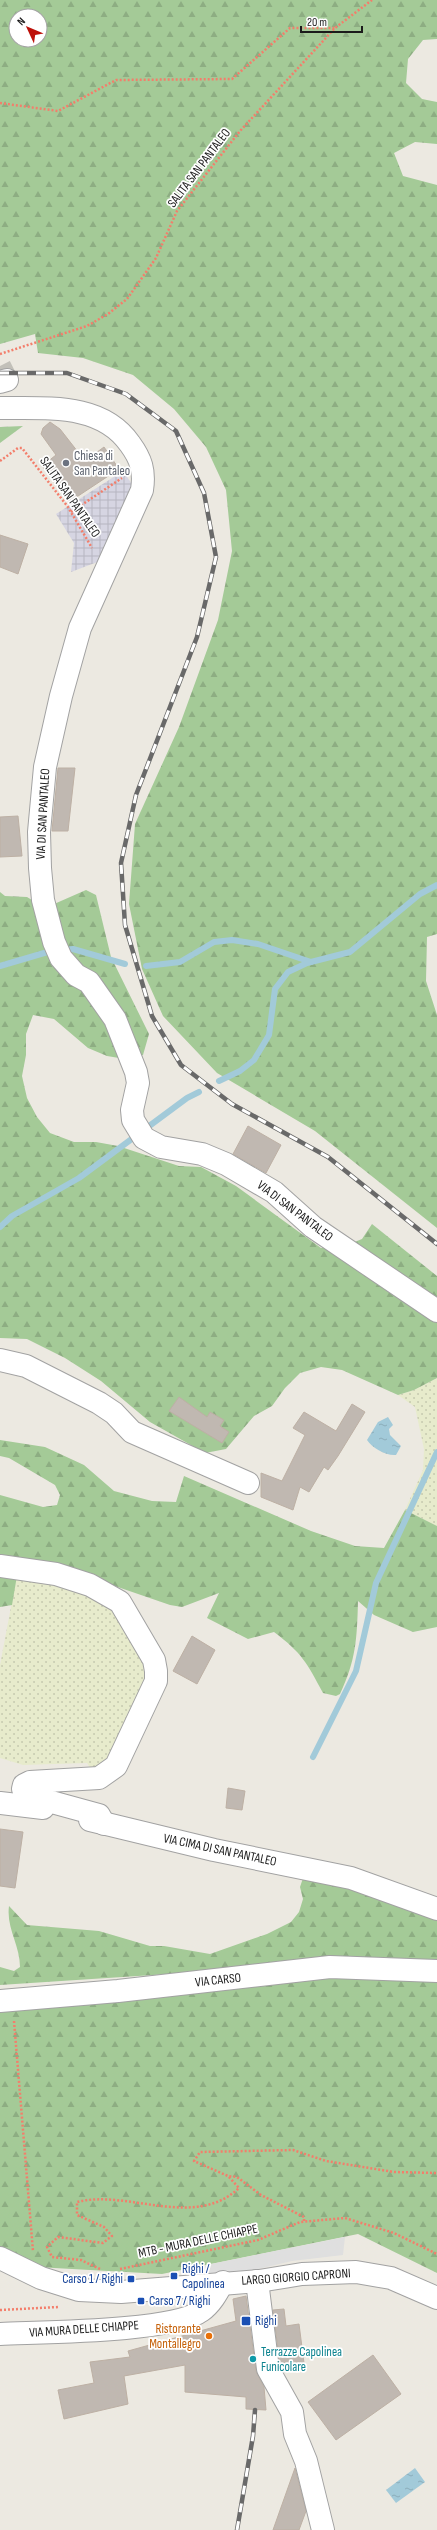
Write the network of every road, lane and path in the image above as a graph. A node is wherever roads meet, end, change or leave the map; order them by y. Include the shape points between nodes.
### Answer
1 (372, 0) edge
2 (335, 28) junction
3 (0, 103) edge
4 (0, 354) edge
5 (0, 408) edge
6 (0, 461) edge
7 (129, 480) dead end
8 (71, 512) junction
9 (92, 552) dead end
10 (437, 1311) edge
11 (0, 1360) edge
12 (248, 1483) dead end
13 (0, 1566) edge
14 (0, 1803) edge
15 (104, 1824) junction
16 (437, 1908) edge
17 (437, 1971) edge
18 (6, 2000) edge
19 (437, 2173) edge
20 (228, 2176) junction
21 (304, 2222) junction
22 (437, 2254) edge
23 (0, 2258) edge
24 (114, 2271) dead end
25 (101, 2272) dead end
26 (35, 2275) junction
27 (257, 2281) junction
28 (223, 2282) junction
29 (437, 2298) edge
30 (0, 2334) edge
31 (323, 2530) edge

1 - 2 path, SALITA SAN PANTALEO
2 - 3 path via 290,28 232,79 116,80 58,111
2 - 4 path, SALITA SAN PANTALEO via 240,131 177,211 156,258 127,299 87,326
5 - 10 street, VIA DI SAN PANTALEO via 47,409 99,416 120,430 139,457 144,469 142,490 80,628 45,767 40,832 43,900 54,942 61,958 76,975 89,982 102,999 121,1032 138,1083 132,1110 133,1120 144,1138 153,1144 202,1154 226,1164 274,1192 313,1227
6 - 8 path, SALITA SAN PANTALEO via 18,448 22,448
7 - 8 path via 123,478
8 - 9 path, SALITA SAN PANTALEO via 93,546
11 - 12 street via 32,1370 99,1403 114,1413 132,1432
13 - 15 street via 56,1574 90,1585 120,1602 154,1660 156,1681 116,1766 99,1778 24,1784 26,1795 99,1815
14 - 15 street, VIA CIMA DI SAN PANTALEO via 58,1811
15 - 16 street, VIA CIMA DI SAN PANTALEO via 351,1878
17 - 18 street, VIA CARSO via 330,1967 118,1991
18 - 26 path
19 - 20 path via 394,2172 326,2161 294,2150 200,2152 194,2161
20 - 21 path via 237,2177 261,2195 304,2217
20 - 25 path via 239,2188 228,2198 190,2207 93,2198 77,2202 77,2215 104,2227 112,2236 103,2243 58,2238 47,2247 52,2257 81,2260 98,2267
21 - 22 path, MTB - MURA DELLE CHIAPPE via 345,2218 394,2234
21 - 24 path, MTB - MURA DELLE CHIAPPE via 258,2240
23 - 26 street
26 - 28 street via 79,2290 120,2292
27 - 28 street, LARGO GIORGIO CAPRONI
27 - 29 street, LARGO GIORGIO CAPRONI via 302,2274 356,2272 390,2278
27 - 31 street via 268,2369 292,2412 294,2434 306,2461
28 - 30 street, VIA MURA DELLE CHIAPPE via 214,2298 200,2312 176,2322 107,2329

